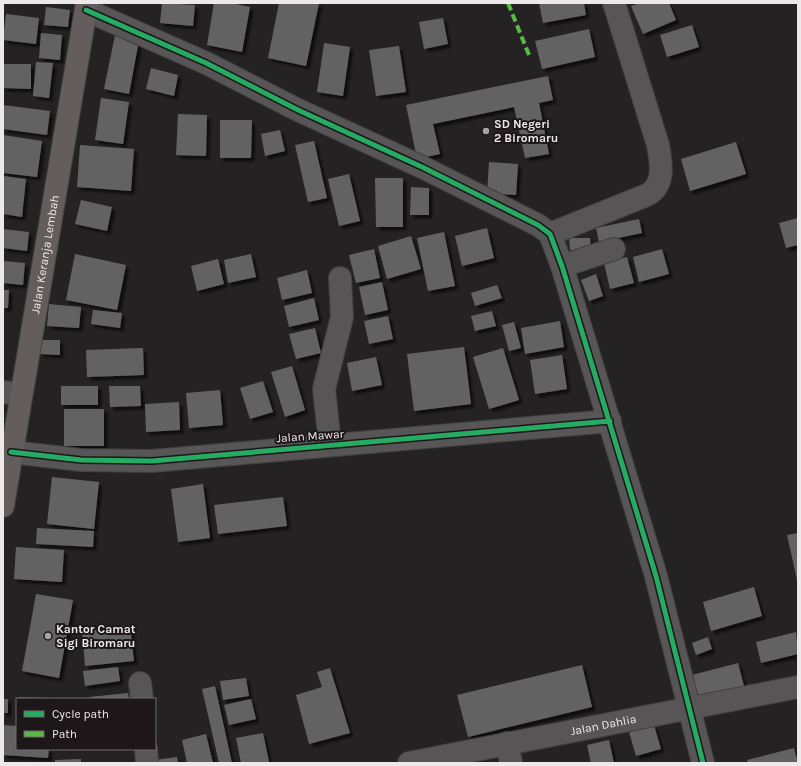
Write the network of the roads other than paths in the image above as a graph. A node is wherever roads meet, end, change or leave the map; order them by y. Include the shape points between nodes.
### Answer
1 (614, 3) edge
2 (86, 6) edge
3 (550, 234) junction
4 (614, 249) dead end
5 (562, 266) junction
6 (340, 278) dead end
7 (12, 393) edge
8 (610, 421) junction
9 (330, 445) junction
10 (11, 452) junction
11 (3, 506) edge
12 (798, 687) edge
13 (688, 708) junction
14 (146, 750) edge
15 (509, 753) edge
16 (147, 763) edge
17 (409, 763) edge
18 (703, 763) edge

1 - 3 street via 658,145 662,164 658,185 647,195
2 - 3 street via 206,62 298,110 422,167 532,222
2 - 7 main road, Jalan Keranja Lembah
3 - 5 street
4 - 5 street
5 - 8 street
6 - 9 street via 342,317 324,389
7 - 10 main road, Jalan Keranja Lembah
8 - 9 street, Jalan Mawar
8 - 13 street via 656,576
9 - 10 street, Jalan Mawar via 152,461 81,460
10 - 11 main road, Jalan Keranja Lembah
12 - 13 street, Jalan Dahlia
13 - 15 street, Jalan Dahlia
13 - 18 street
14 - 16 street
15 - 17 street, Jalan Dahlia

